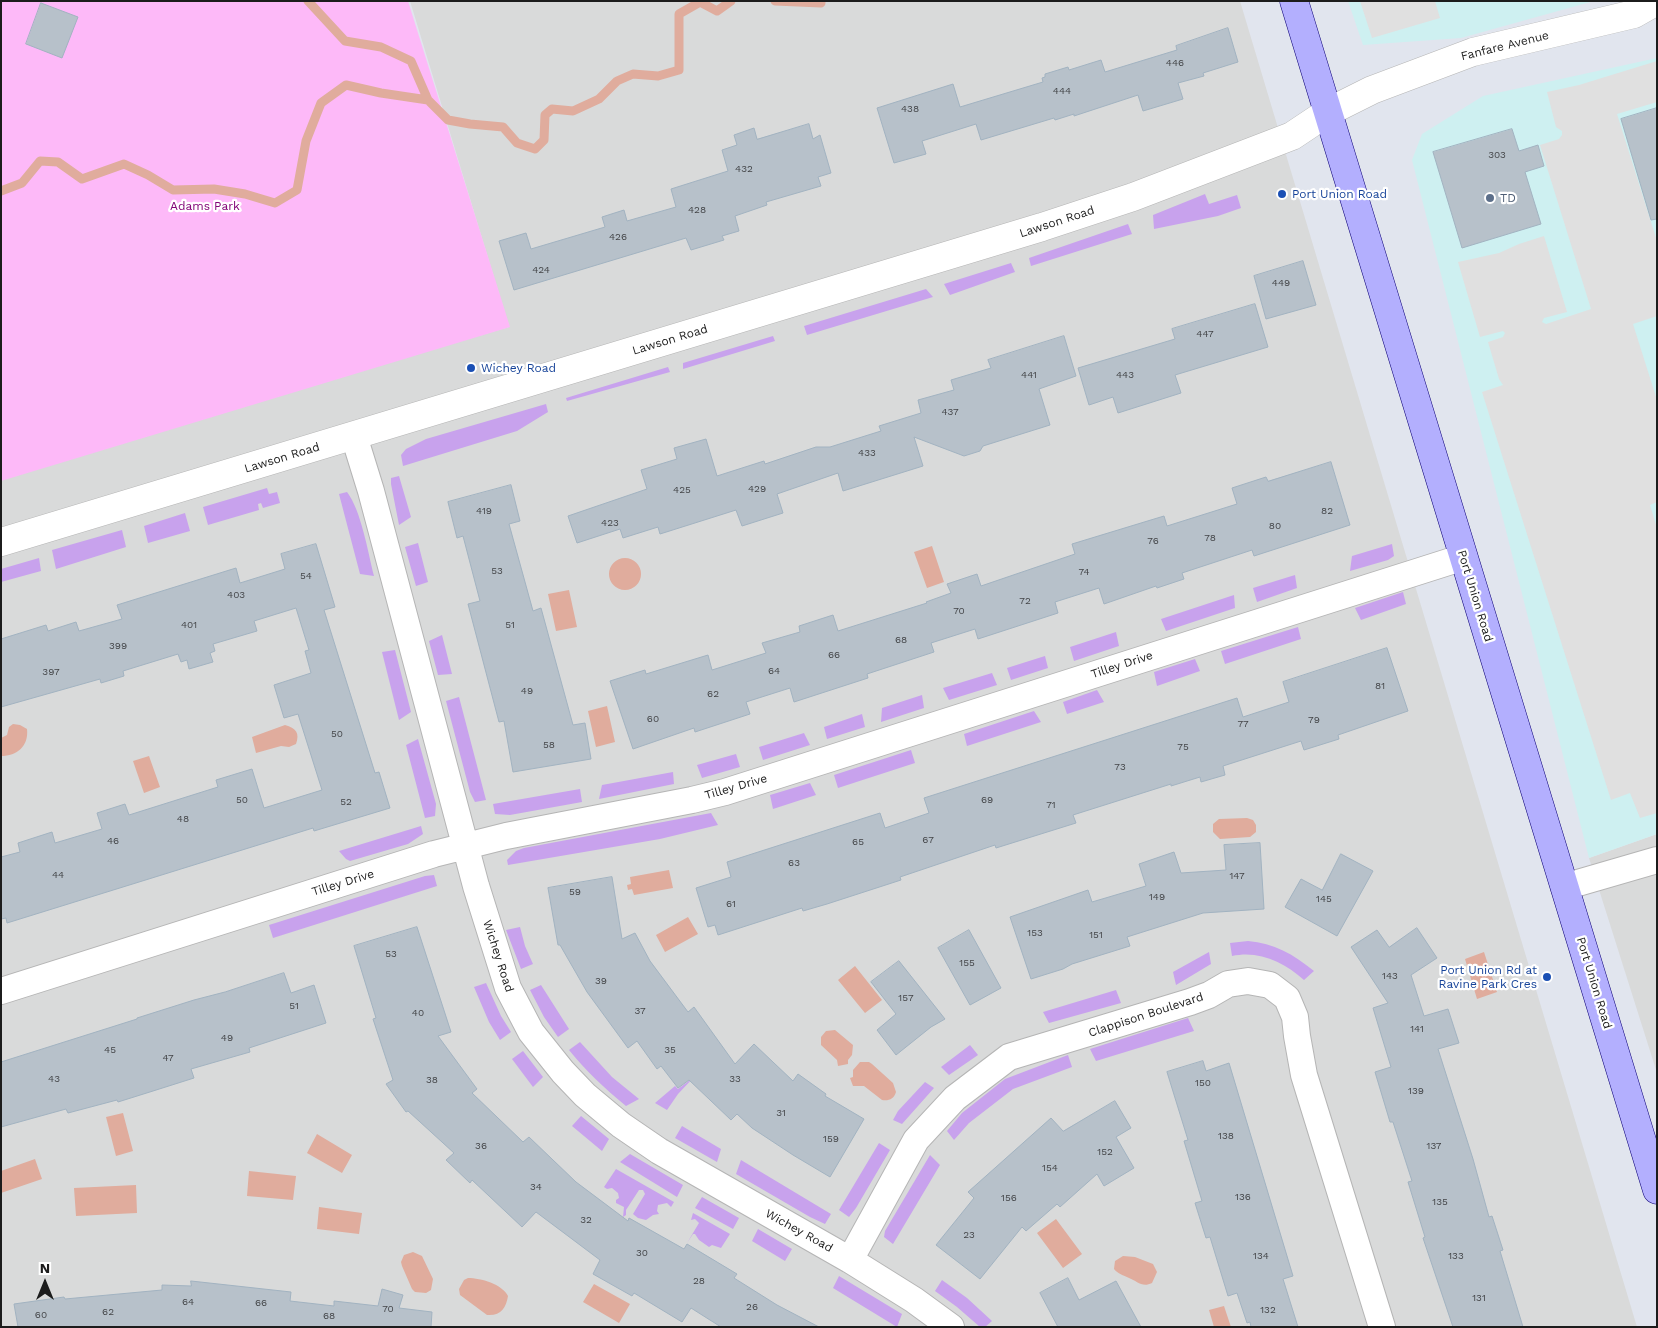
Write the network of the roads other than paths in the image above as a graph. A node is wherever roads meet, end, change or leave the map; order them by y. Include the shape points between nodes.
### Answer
1 (1294, 1) edge
2 (1657, 1) edge
3 (1328, 112) junction
4 (354, 436) junction
5 (1, 542) edge
6 (1464, 557) junction
7 (465, 846) junction
8 (1657, 860) edge
9 (1564, 886) junction
10 (1, 991) edge
11 (1657, 1190) edge
12 (850, 1260) junction
13 (951, 1327) edge
14 (1382, 1327) edge

1 - 3 main road, Port Union Road
2 - 3 street, Fanfare Avenue via 1634,14 1473,52 1372,90
3 - 4 street, Lawson Road via 1292,136 1133,197
3 - 6 main road, Port Union Road
4 - 5 street, Lawson Road
4 - 7 street, Wichey Road
6 - 7 street, Tilley Drive via 725,792
6 - 9 main road, Port Union Road
7 - 10 street, Tilley Drive
7 - 12 street, Wichey Road via 508,988 530,1032 563,1072 621,1125 659,1151
8 - 9 street
9 - 11 main road, Port Union Road
12 - 13 street, Wichey Road
12 - 14 street, Clappison Boulevard via 916,1140 955,1098 1009,1057 1190,1002 1228,984 1248,981 1270,984 1287,998 1295,1017 1304,1075

